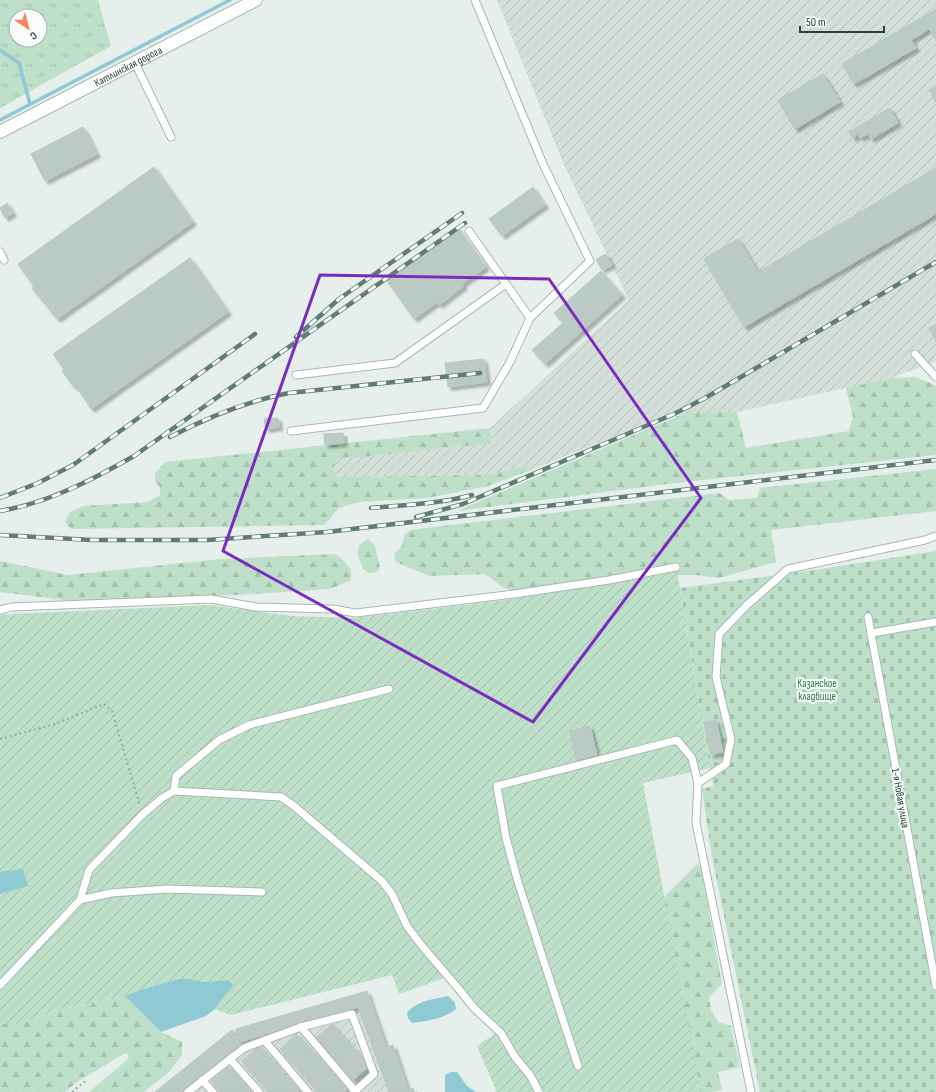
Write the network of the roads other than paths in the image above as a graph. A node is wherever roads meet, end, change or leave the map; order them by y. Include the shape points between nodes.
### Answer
1 (256, 0) edge
2 (475, 0) edge
3 (135, 63) junction
4 (0, 132) edge
5 (171, 137) dead end
6 (469, 231) dead end
7 (0, 252) edge
8 (4, 260) dead end
9 (506, 284) junction
10 (530, 318) junction
11 (915, 354) dead end
12 (296, 375) dead end
13 (936, 376) edge
14 (291, 430) dead end
15 (936, 536) edge
16 (676, 568) dead end
17 (0, 610) edge
18 (868, 617) dead end
19 (936, 622) edge
20 (872, 633) junction
21 (389, 689) dead end
22 (698, 782) junction
23 (174, 791) junction
24 (262, 892) dead end
25 (80, 900) junction
26 (935, 982) edge
27 (0, 985) edge
28 (302, 1027) junction
29 (265, 1041) junction
30 (230, 1059) junction
31 (578, 1066) dead end
32 (202, 1080) junction
33 (188, 1092) edge
34 (213, 1092) edge
35 (259, 1092) edge
36 (308, 1092) edge
37 (355, 1092) edge
38 (539, 1092) edge
39 (751, 1092) edge

1 - 3 street, Катлинская дорога
2 - 10 lane via 543,164 590,261
3 - 4 street, Катлинская дорога
3 - 5 lane
6 - 9 lane
7 - 8 lane
9 - 10 lane
9 - 12 lane via 395,363
10 - 14 lane via 510,362 484,408
11 - 13 lane
15 - 22 lane via 788,569 747,605 719,634 716,677 731,738 726,764
16 - 17 lane via 514,594 356,613 256,607 211,599 12,607
18 - 20 lane, 1-я Новая улица
19 - 20 lane
20 - 26 lane, 1-я Новая улица
21 - 23 lane via 249,725 219,740 193,761 176,776
22 - 31 lane via 692,758 677,740 497,786 506,838 518,882
22 - 39 lane via 696,823
23 - 25 lane via 143,814 89,870
23 - 38 lane via 281,797 294,806 382,881 392,894 407,926 474,1008 501,1034
24 - 25 lane via 167,889 111,893
25 - 27 lane
28 - 29 lane
28 - 37 lane
28 - 37 lane via 352,1014 374,1074
29 - 30 lane via 244,1048
29 - 36 lane
30 - 32 lane
30 - 35 lane
32 - 33 lane
32 - 34 lane

